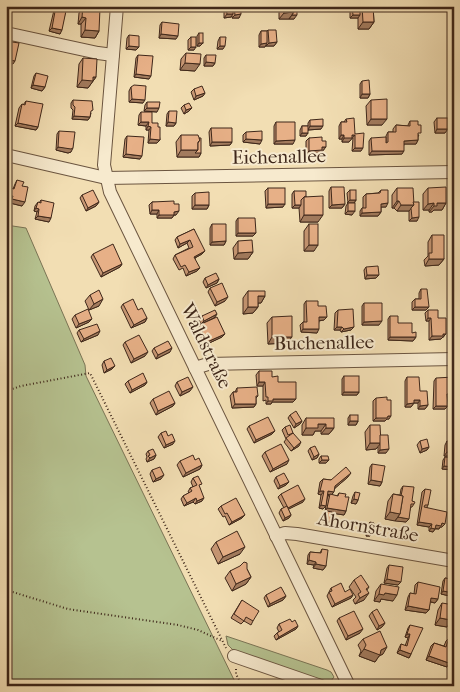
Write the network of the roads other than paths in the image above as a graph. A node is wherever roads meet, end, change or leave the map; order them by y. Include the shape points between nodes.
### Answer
1 (117, 6) edge
2 (6, 33) edge
3 (113, 54) junction
4 (6, 155) edge
5 (454, 172) edge
6 (106, 178) junction
7 (454, 359) edge
8 (196, 368) junction
9 (276, 536) junction
10 (454, 561) edge
11 (234, 656) road end
12 (321, 686) edge
13 (349, 686) edge

1 - 3 street, Waldstraße
2 - 3 street
3 - 6 street, Waldstraße via 104,165
4 - 6 street, Eichenallee
5 - 6 street, Eichenallee
6 - 8 street, Waldstraße via 131,237
7 - 8 street, Buchenallee via 208,364
8 - 9 street, Waldstraße
9 - 10 street, Ahornstraße via 297,534
9 - 13 street, Waldstraße
11 - 12 street

